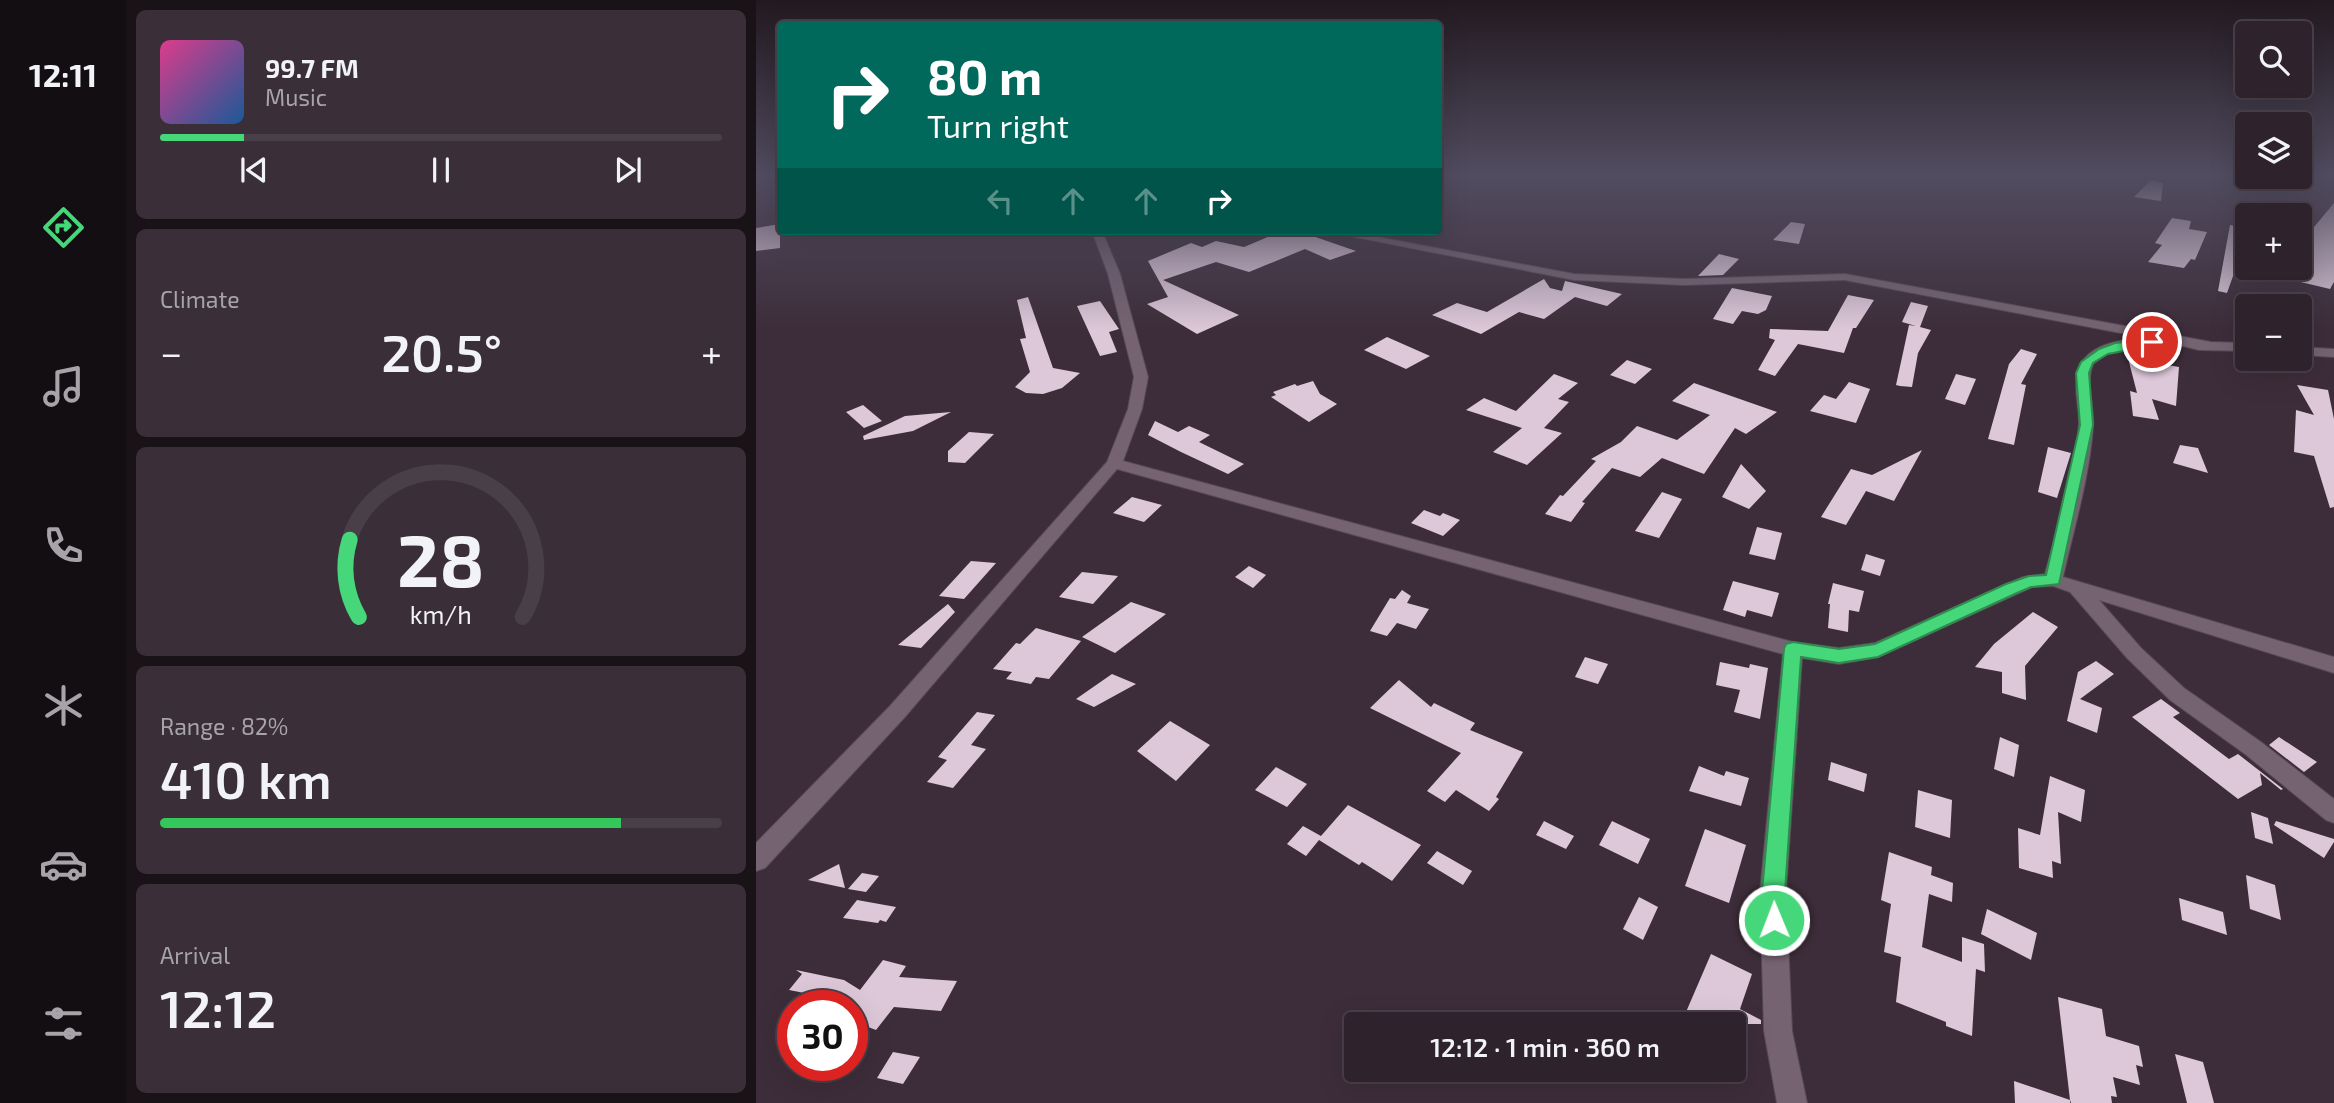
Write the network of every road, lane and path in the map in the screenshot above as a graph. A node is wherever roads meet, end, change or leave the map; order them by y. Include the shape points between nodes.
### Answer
1 (1099, 235) edge
2 (1350, 235) edge
3 (2210, 346) junction
4 (2235, 347) edge
5 (2312, 352) edge
6 (2334, 353) edge
7 (1114, 463) junction
8 (2053, 580) junction
9 (2076, 587) junction
10 (1793, 649) junction
11 (2334, 665) edge
12 (2334, 813) edge
13 (756, 860) edge
14 (1791, 1103) edge

1 - 7 street via 1114,274 1141,377 1135,409
2 - 3 street via 1574,277 1684,282 1845,277
3 - 4 street
3 - 8 street via 2152,342 2119,346 2087,362 2082,373 2087,425
5 - 6 street
7 - 10 street
7 - 13 street via 897,712
8 - 9 street
8 - 10 street via 2011,589 1878,650 1839,656
9 - 11 street
9 - 12 street via 2177,694
10 - 14 street via 1773,892 1778,1031

